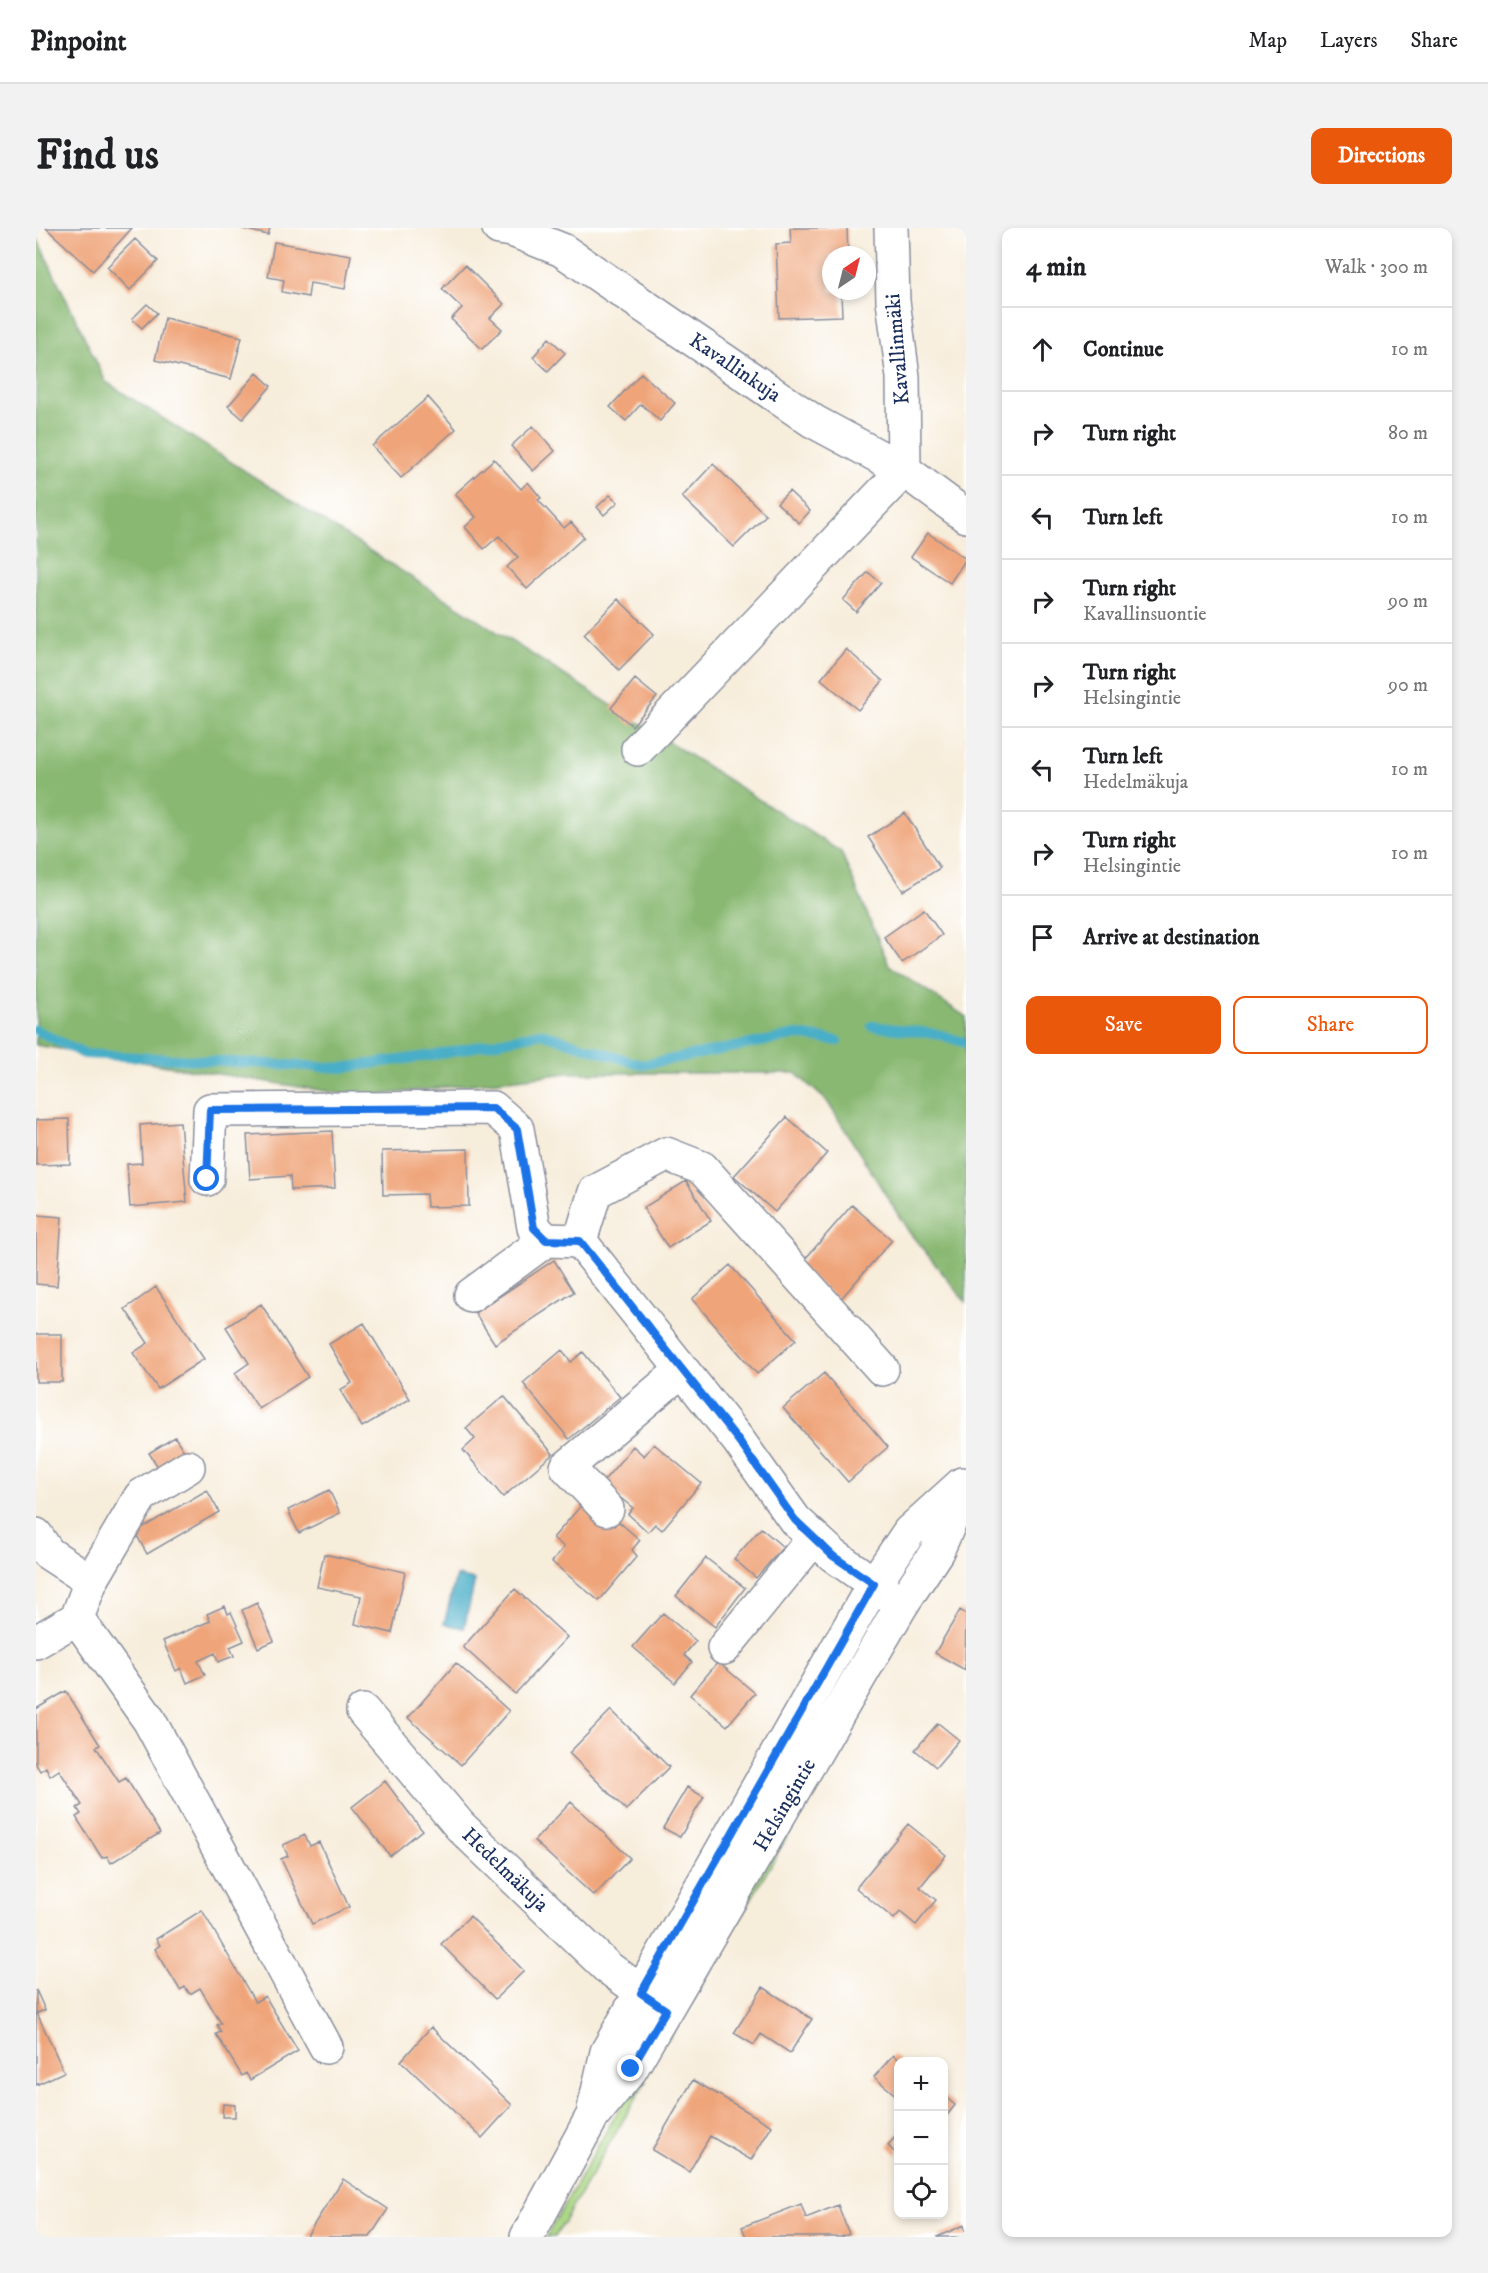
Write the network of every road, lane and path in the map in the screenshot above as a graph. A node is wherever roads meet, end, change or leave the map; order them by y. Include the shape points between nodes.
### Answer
1 (500, 228) edge
2 (891, 228) edge
3 (904, 470) junction
4 (966, 516) edge
5 (638, 749) dead end
6 (207, 1179) dead end
7 (546, 1240) junction
8 (580, 1241) junction
9 (471, 1295) dead end
10 (882, 1369) dead end
11 (681, 1371) junction
12 (188, 1467) dead end
13 (966, 1480) edge
14 (966, 1486) edge
15 (607, 1509) dead end
16 (814, 1538) junction
17 (40, 1550) edge
18 (91, 1581) junction
19 (874, 1584) junction
20 (903, 1604) junction
21 (76, 1618) junction
22 (36, 1642) edge
23 (724, 1648) dead end
24 (363, 1711) dead end
25 (653, 2001) junction
26 (326, 2047) dead end
27 (527, 2237) edge

1 - 3 street, Kavallinkuja via 562,250 813,421
2 - 3 street, Kavallinmäki via 893,302 903,377
3 - 4 street, Kavallinkuja
3 - 5 street
6 - 7 street via 210,1110 493,1108 517,1129 534,1228
7 - 8 street
7 - 9 street
8 - 10 street via 595,1192 666,1154 702,1168
8 - 11 street
11 - 15 street via 567,1467
11 - 16 street via 738,1440 795,1520
12 - 18 street via 141,1496
13 - 19 street, Helsingintie via 909,1532
14 - 20 street, Helsingintie via 936,1551
16 - 19 street
16 - 23 street
17 - 18 street
18 - 21 street
19 - 20 street
19 - 25 street, Helsingintie
20 - 25 street, Helsingintie
21 - 22 street
21 - 26 street via 148,1720
24 - 25 street, Hedelmäkuja via 460,1826 607,1967
25 - 27 street, Helsingintie via 607,2052 592,2117

